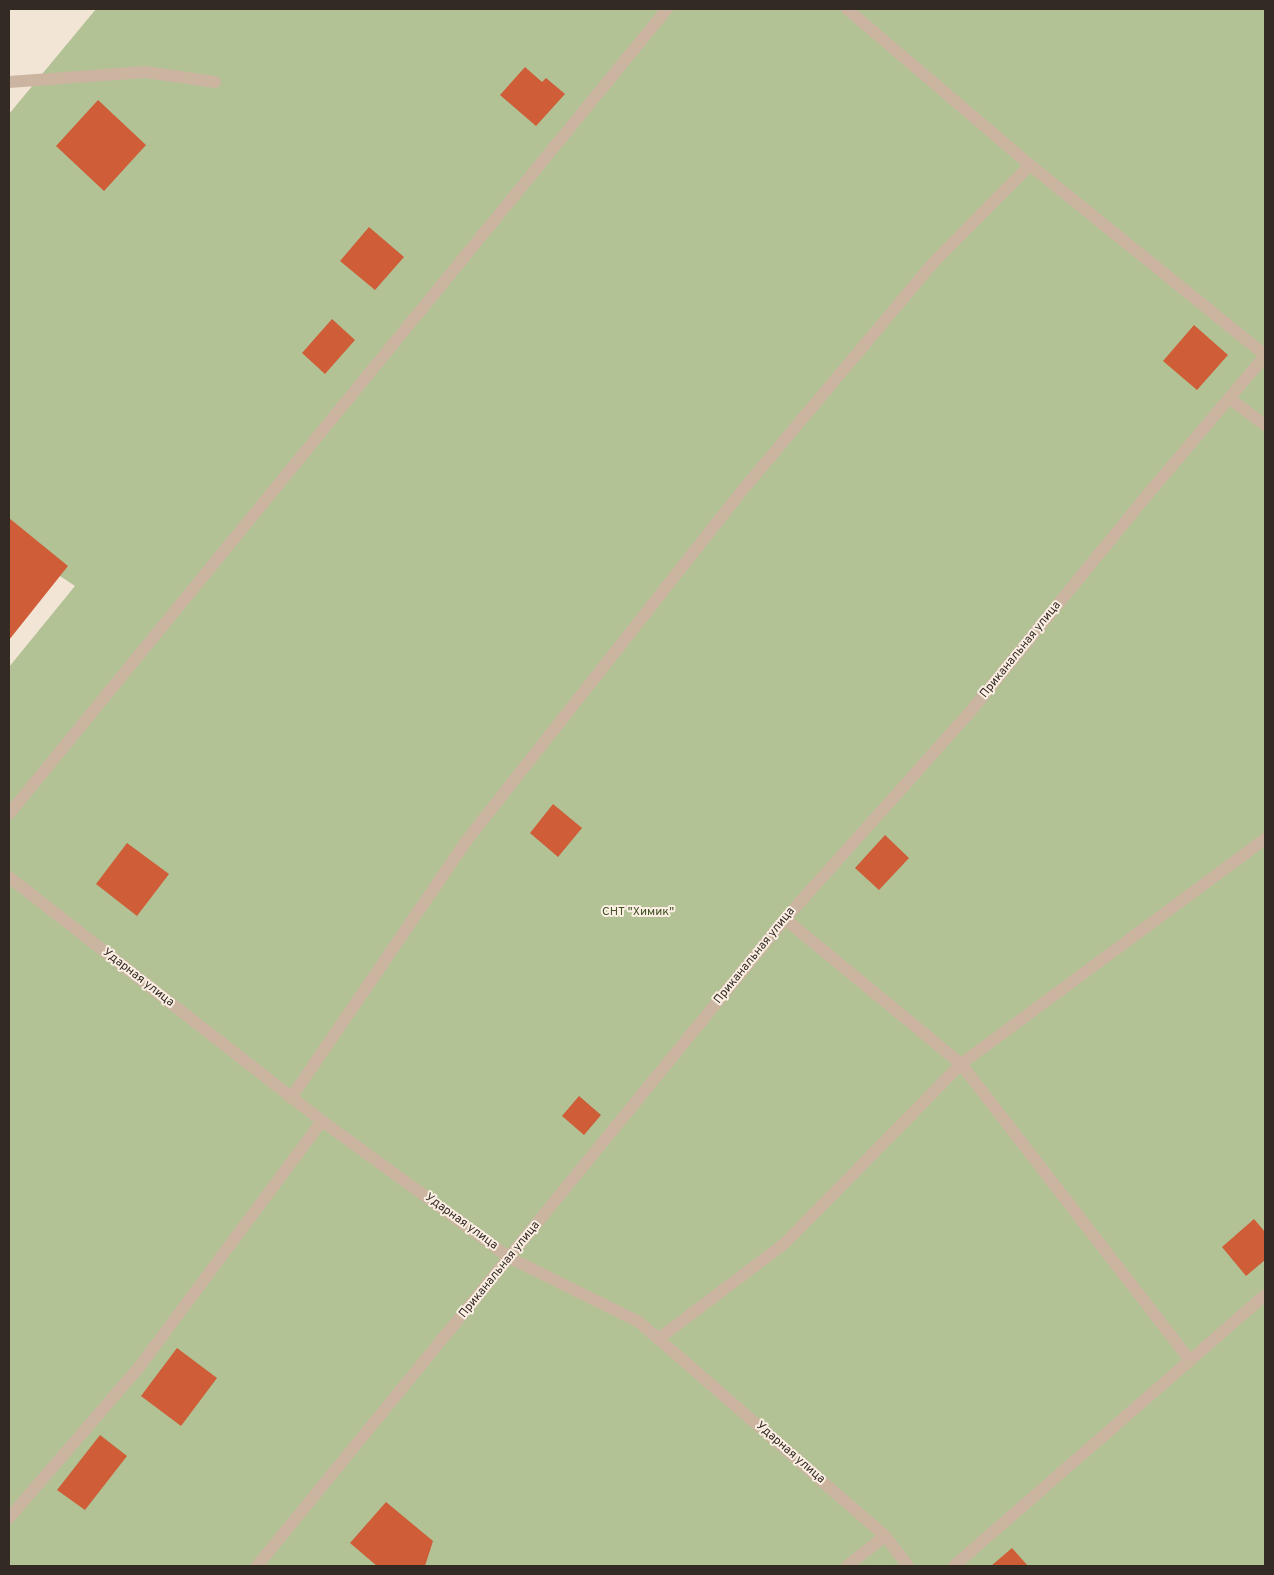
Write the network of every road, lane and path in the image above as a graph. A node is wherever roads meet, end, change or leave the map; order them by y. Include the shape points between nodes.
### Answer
1 (667, 9) edge
2 (847, 9) edge
3 (9, 82) edge
4 (215, 82) dead end
5 (1030, 166) junction
6 (1265, 355) edge
7 (1229, 398) junction
8 (1265, 425) edge
9 (9, 814) edge
10 (1265, 838) edge
11 (9, 877) edge
12 (785, 919) junction
13 (961, 1064) junction
14 (291, 1098) junction
15 (322, 1121) junction
16 (510, 1258) junction
17 (1265, 1295) edge
18 (658, 1338) junction
19 (1189, 1359) junction
20 (9, 1518) edge
21 (885, 1536) junction
22 (257, 1566) edge
23 (847, 1566) edge
24 (908, 1566) edge
25 (954, 1566) edge

1 - 9 street
2 - 5 street
3 - 4 street via 145,72
5 - 6 street
5 - 14 street via 932,263 741,492 467,840
6 - 7 street, Приканальная улица
7 - 8 street
7 - 12 street, Приканальная улица via 970,712
10 - 13 street
11 - 14 street, Ударная улица
12 - 13 street
12 - 16 street, Приканальная улица
13 - 18 street via 784,1244
13 - 19 street
14 - 15 street, Ударная улица
15 - 16 street, Ударная улица
15 - 20 street via 140,1366
16 - 18 street, Ударная улица via 639,1322
16 - 22 street, Приканальная улица
17 - 19 street
18 - 21 street, Ударная улица
19 - 25 street
21 - 23 street
21 - 24 street, Ударная улица

